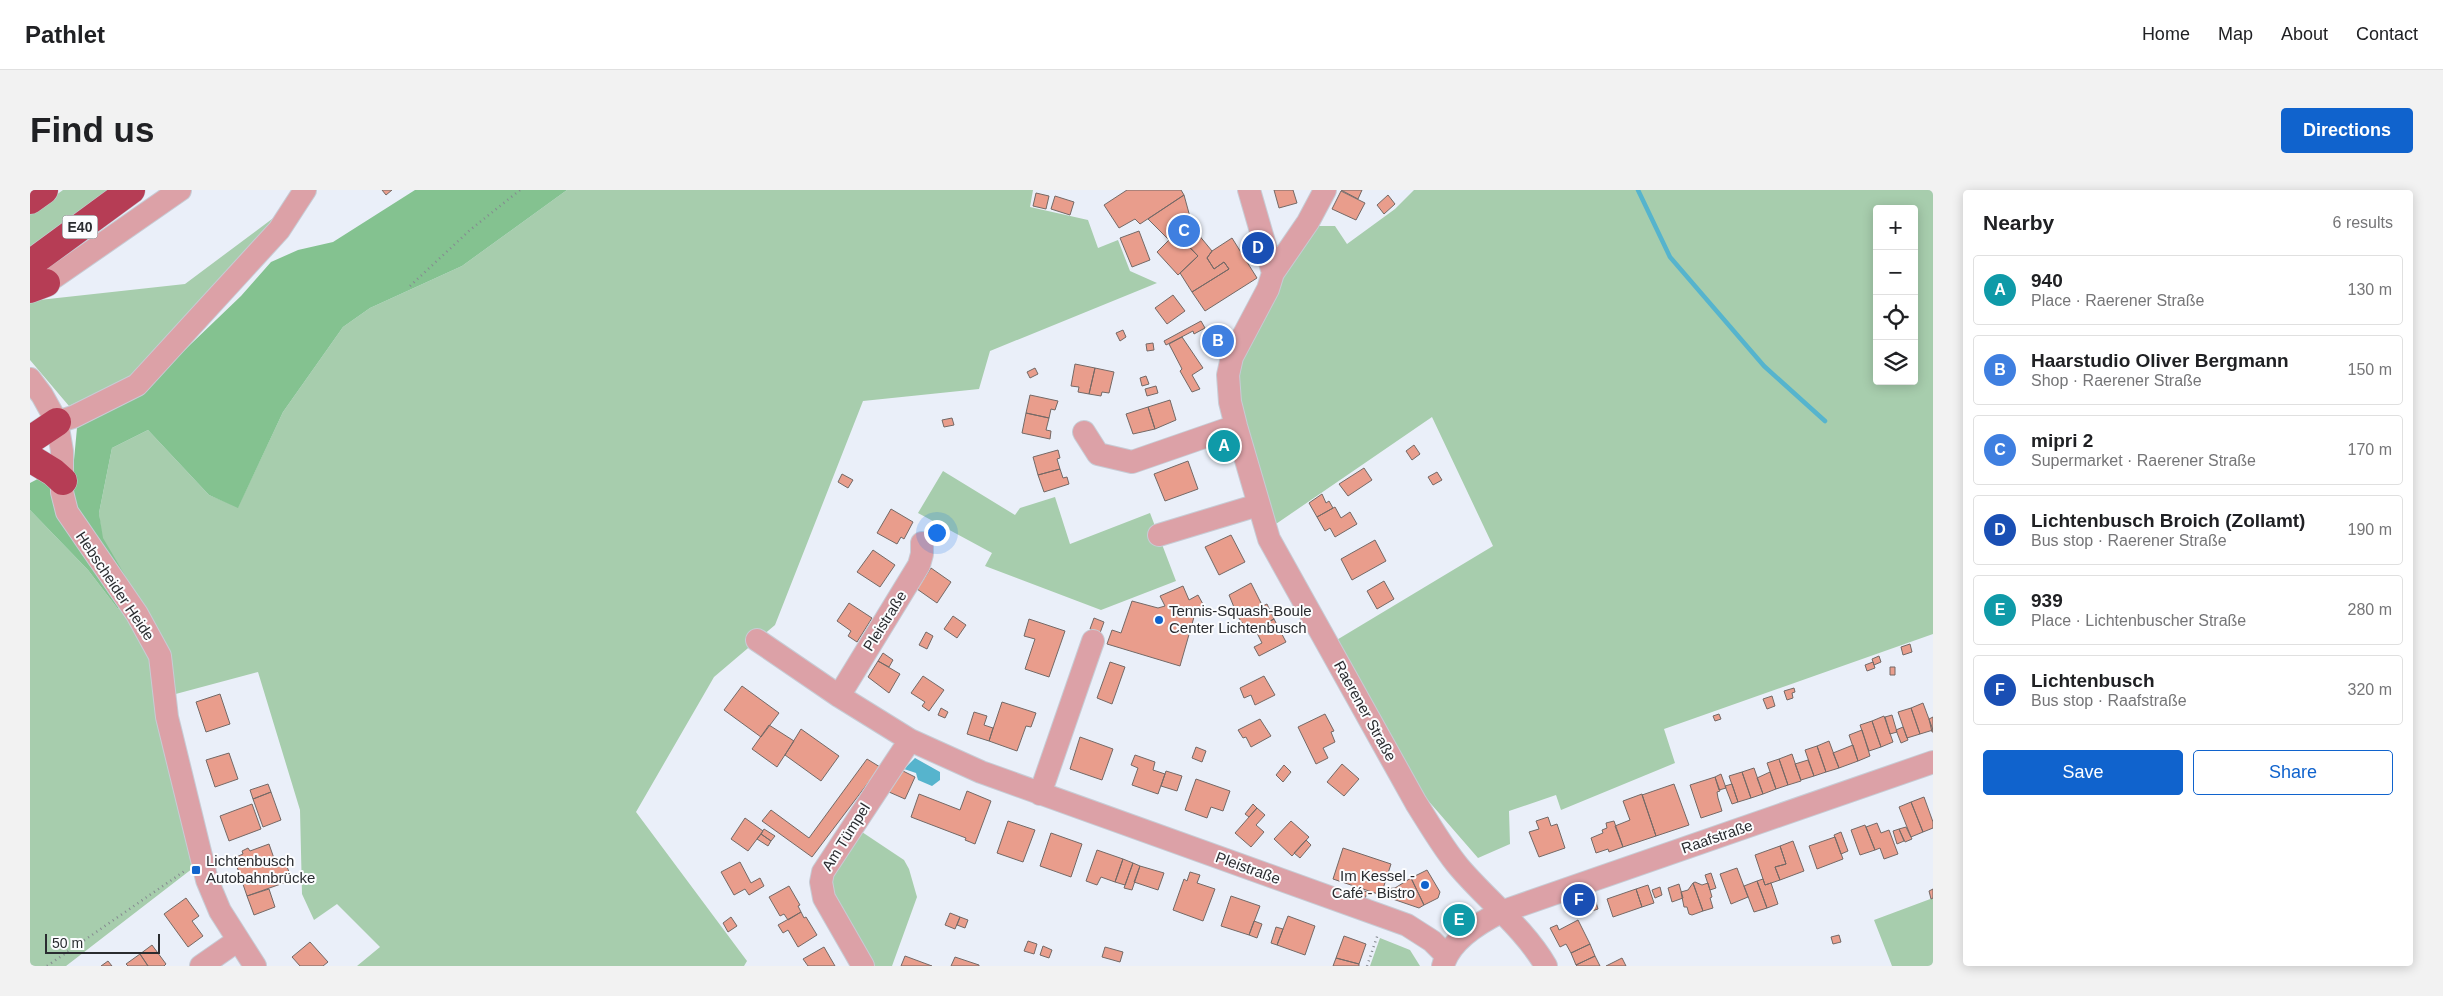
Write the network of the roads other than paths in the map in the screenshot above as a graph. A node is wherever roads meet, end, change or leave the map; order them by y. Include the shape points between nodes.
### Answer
1 (44, 190) edge
2 (131, 190) edge
3 (180, 190) edge
4 (305, 190) edge
5 (320, 190) edge
6 (1249, 190) edge
7 (1325, 190) edge
8 (30, 200) edge
9 (279, 230) junction
10 (1273, 273) junction
11 (35, 279) edge
12 (30, 379) edge
13 (57, 422) junction
14 (1236, 426) junction
15 (1084, 432) dead end
16 (30, 440) edge
17 (30, 458) edge
18 (62, 481) junction
19 (1258, 505) junction
20 (1159, 535) dead end
21 (922, 543) dead end
22 (757, 640) dead end
23 (1093, 641) dead end
24 (839, 696) junction
25 (910, 740) junction
26 (1933, 762) edge
27 (1040, 794) junction
28 (1501, 912) junction
29 (237, 941) junction
30 (1445, 961) edge
31 (201, 966) edge
32 (255, 966) edge
33 (863, 966) edge
34 (1546, 966) edge

1 - 8 highway
2 - 11 highway, E40
3 - 11 street
4 - 9 street
5 - 9 street
6 - 10 street
7 - 10 street, Raerener Straße via 1308,222
9 - 13 street via 137,385
10 - 14 street, Raerener Straße via 1268,289 1232,357 1228,375
12 - 13 street, Hebscheider Heide
13 - 16 highway
13 - 18 street, Hebscheider Heide via 62,451
14 - 15 street via 1132,462 1098,454
14 - 19 street, Raerener Straße
17 - 18 highway
18 - 29 street, Hebscheider Heide via 64,502 72,522 137,614 160,656 167,717 207,880
19 - 20 street
19 - 28 street, Raerener Straße via 1269,539 1416,803 1458,866
21 - 24 street, Pleistraße via 919,565
22 - 24 street, Pleistraße
23 - 27 street
24 - 25 street, Pleistraße
25 - 27 street, Pleistraße
25 - 33 street, Am Tümpel via 823,872 824,898
26 - 28 street, Raafstraße
27 - 30 street, Pleistraße via 1407,925 1425,936
28 - 30 street, Raafstraße via 1479,923
28 - 34 street, Raerener Straße via 1523,934
29 - 31 street
29 - 32 street, Hebscheider Heide

